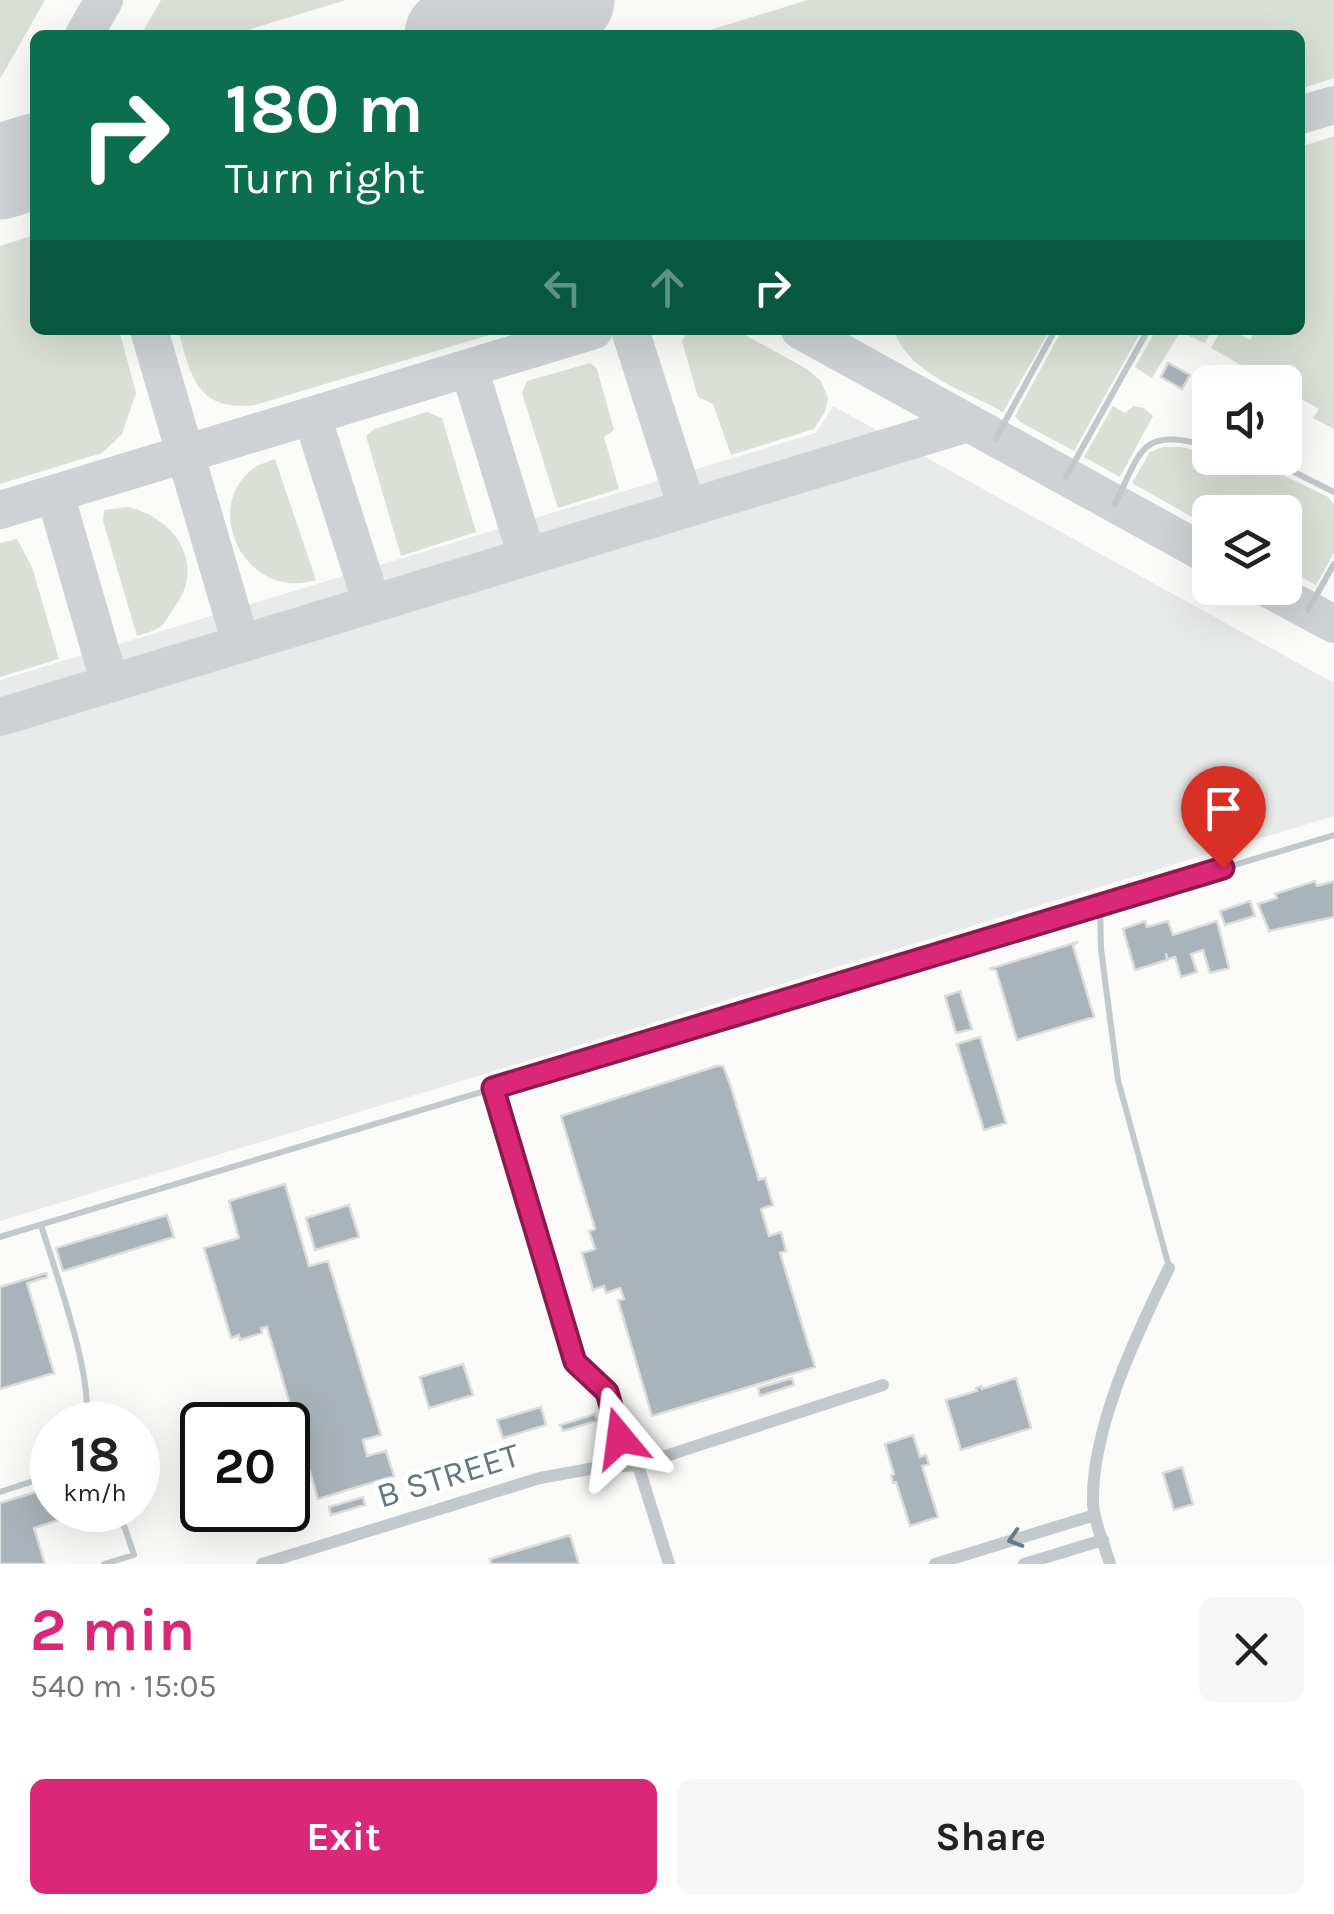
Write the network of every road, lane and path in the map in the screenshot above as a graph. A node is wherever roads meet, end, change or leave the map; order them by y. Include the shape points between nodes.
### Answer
1 (1052, 335) edge
2 (1145, 335) edge
3 (996, 438) dead end
4 (1192, 442) edge
5 (1300, 475) edge
6 (1066, 477) dead end
7 (1334, 492) edge
8 (1115, 504) dead end
9 (1334, 564) edge
10 (1308, 610) dead end
11 (1334, 835) edge
12 (1100, 904) junction
13 (493, 1088) junction
14 (42, 1225) junction
15 (0, 1238) edge
16 (1170, 1268) joint
17 (884, 1384) dead end
18 (88, 1402) edge
19 (638, 1465) junction
20 (30, 1482) edge
21 (0, 1492) edge
22 (1096, 1515) junction
23 (125, 1532) edge
24 (1103, 1540) junction
25 (104, 1564) edge
26 (262, 1564) edge
27 (669, 1564) edge
28 (935, 1564) edge
29 (1024, 1564) edge
30 (1110, 1564) edge

1 - 3 lane
2 - 6 lane
4 - 8 lane via 1153,441 1143,448
5 - 7 lane
9 - 10 lane
11 - 12 lane
12 - 13 lane
12 - 16 lane via 1118,1080
13 - 14 lane
13 - 19 lane via 575,1362 607,1392 620,1438
14 - 15 lane
14 - 18 lane
16 - 22 street via 1109,1408
17 - 19 street, B STREET
19 - 26 street, B STREET via 540,1478
19 - 27 street
20 - 21 lane
22 - 24 street
22 -> 28 street
23 - 25 lane via 134,1555
24 - 29 street
24 - 30 street

